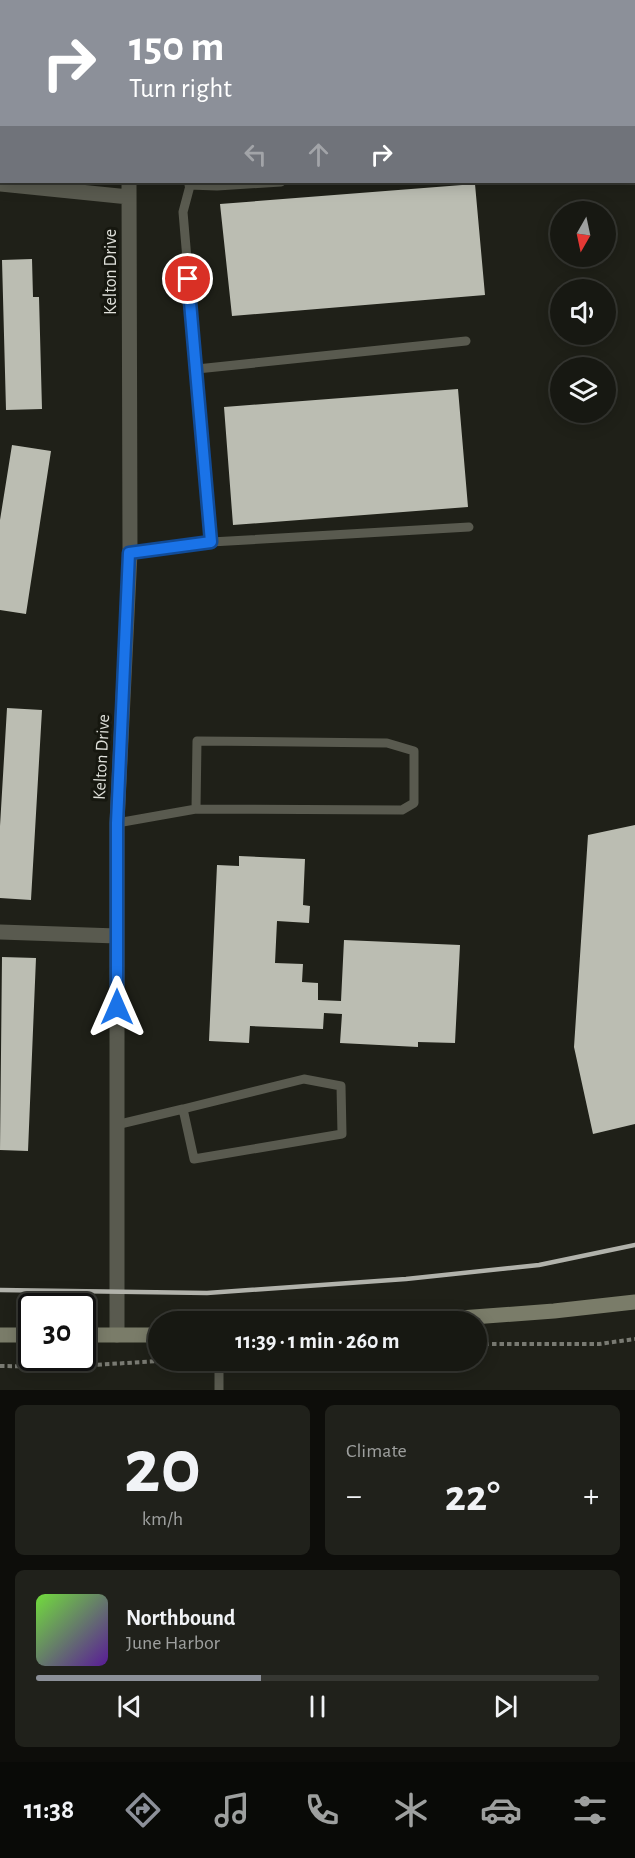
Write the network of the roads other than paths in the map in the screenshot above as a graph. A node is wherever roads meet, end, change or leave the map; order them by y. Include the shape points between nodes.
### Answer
1 (190, 183) edge
2 (0, 184) edge
3 (129, 189) edge
4 (466, 341) dead end
5 (197, 369) junction
6 (469, 527) dead end
7 (211, 542) junction
8 (129, 553) junction
9 (196, 809) junction
10 (117, 823) junction
11 (0, 932) edge
12 (117, 936) junction
13 (183, 1109) junction
14 (116, 1125) junction
15 (635, 1302) edge
16 (487, 1316) edge
17 (0, 1335) edge
18 (18, 1335) edge
19 (96, 1335) edge
20 (117, 1335) junction
21 (148, 1335) edge
22 (219, 1371) edge
23 (219, 1390) edge

1 - 5 lane via 183,212
2 - 3 street
3 - 8 street, Kelton Drive
4 - 5 lane
5 - 7 lane
6 - 7 lane
7 - 8 lane
8 - 10 street, Kelton Drive
9 - 9 lane via 197,741 387,742 414,751 414,803 402,810
9 - 10 lane
10 - 12 street, Kelton Drive
11 - 12 street
12 - 14 street, Kelton Drive
13 - 13 lane via 194,1159 342,1134 341,1086 304,1079
13 - 14 lane
14 - 20 street, Kelton Drive
15 - 16 main road
17 - 18 main road
19 - 20 main road
20 - 21 main road
22 - 23 lane

